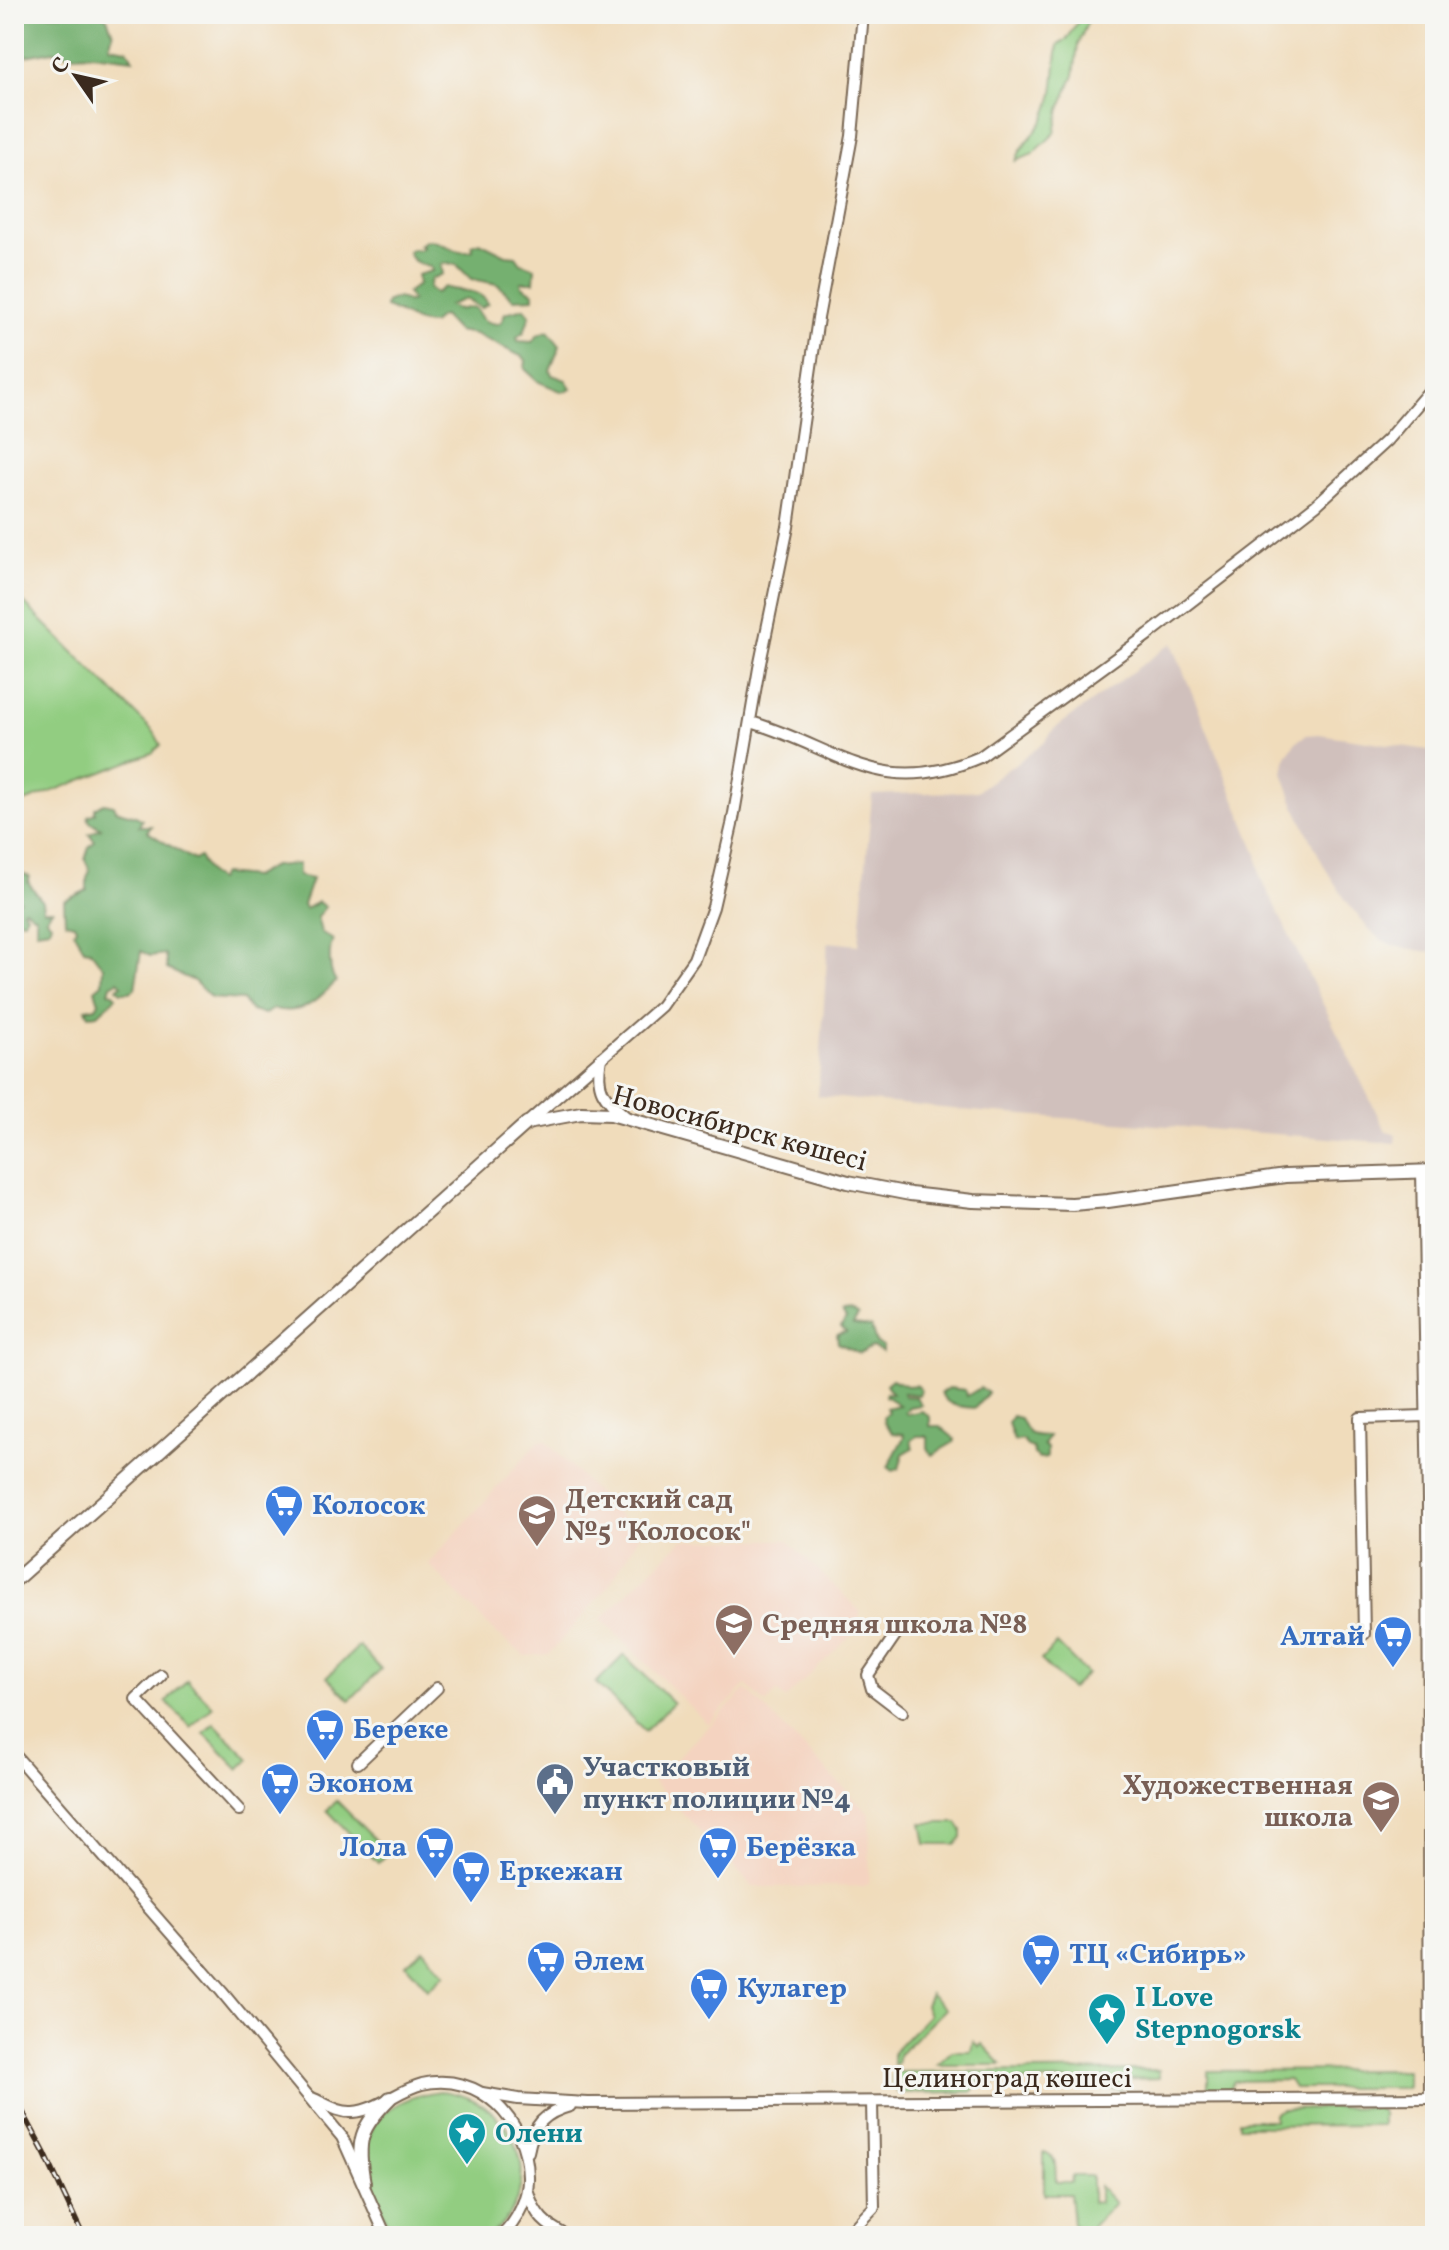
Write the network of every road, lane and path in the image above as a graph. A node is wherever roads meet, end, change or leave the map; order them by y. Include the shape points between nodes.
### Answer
1 (863, 14) edge
2 (1435, 384) edge
3 (751, 722) junction
4 (601, 1058) junction
5 (626, 1117) junction
6 (527, 1123) junction
7 (1429, 1171) edge
8 (1430, 1347) edge
9 (1426, 1416) junction
10 (14, 1581) edge
11 (896, 1634) dead end
12 (1364, 1634) dead end
13 (161, 1675) dead end
14 (1432, 1680) edge
15 (437, 1688) dead end
16 (902, 1712) dead end
17 (14, 1754) edge
18 (358, 1763) dead end
19 (239, 1810) dead end
20 (1432, 1983) edge
21 (482, 2093) junction
22 (311, 2097) junction
23 (390, 2098) junction
24 (1432, 2098) edge
25 (872, 2102) junction
26 (578, 2103) junction
27 (526, 2157) junction
28 (364, 2183) junction
29 (527, 2191) junction
30 (384, 2236) edge
31 (501, 2236) edge
32 (567, 2236) edge
33 (856, 2236) edge

1 - 3 street via 852,136
2 - 3 street via 1387,440 1316,505 980,757 956,768 899,774 840,760
3 - 4 street via 718,889 701,944 661,1006
4 - 5 street via 600,1089
4 - 6 street
5 - 6 main road, Новосибирск көшесі via 581,1113
5 - 7 main road, Новосибирск көшесі via 848,1182 973,1201 1072,1204 1285,1176
6 - 10 main road
7 - 8 street
8 - 9 street
9 - 12 street via 1360,1418
9 - 14 street
11 - 16 street via 868,1675 872,1689
13 - 19 street via 136,1699
14 - 20 street
15 - 18 street
17 - 22 street
20 - 24 street
21 - 23 street, Целиноград көшесі via 435,2082
21 - 26 street, Целиноград көшесі
21 - 27 street via 514,2124
22 - 23 street, Целиноград көшесі via 347,2112
22 - 28 street via 342,2137
23 - 28 main road via 361,2137
24 - 25 street, Целиноград көшесі
25 - 26 street, Целиноград көшесі
25 - 33 street via 874,2207 851,2231
26 - 27 street via 554,2110 538,2123
27 - 29 street
28 - 30 street
29 - 31 street via 516,2219
29 - 32 street via 536,2215

